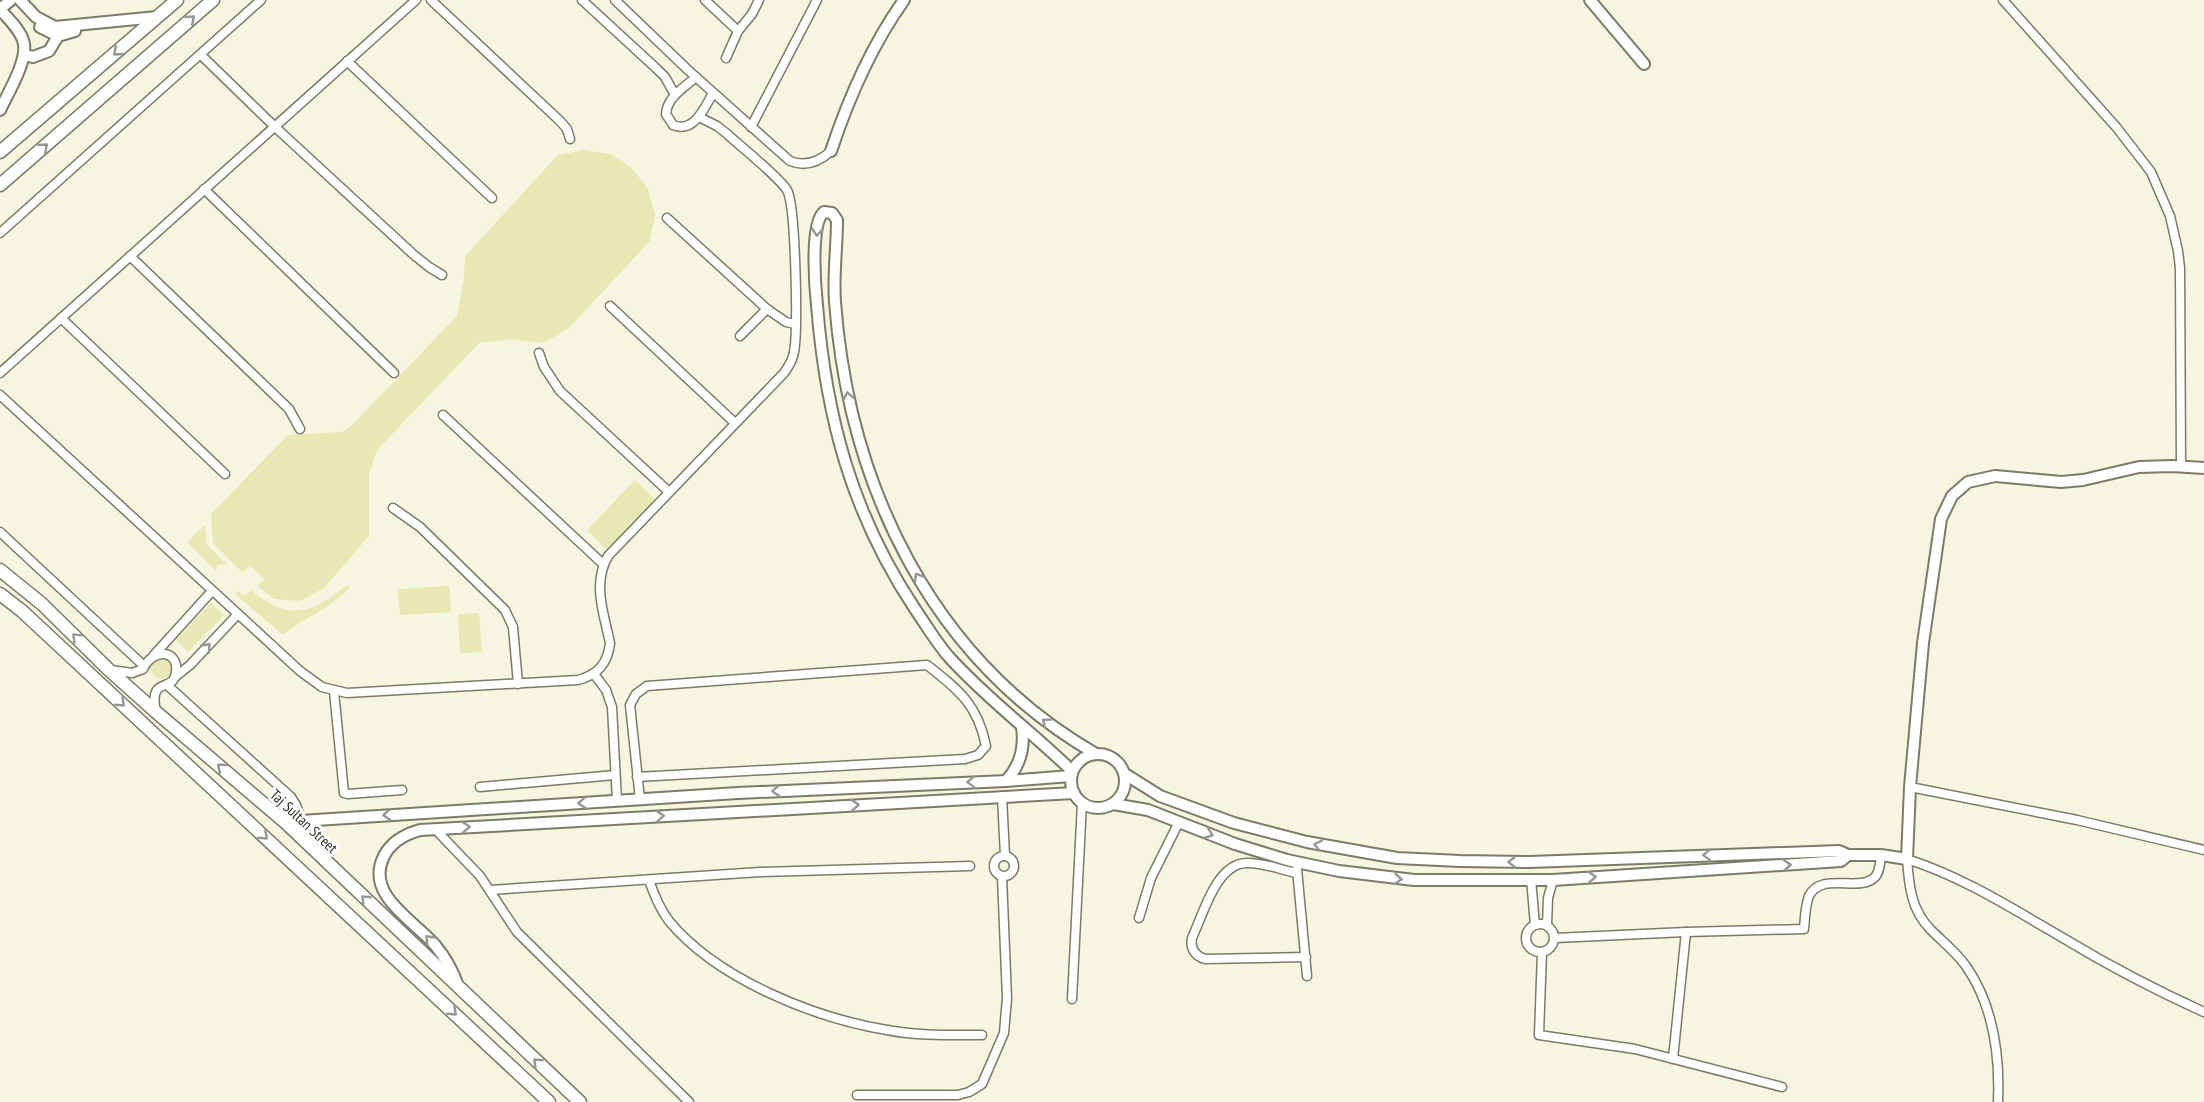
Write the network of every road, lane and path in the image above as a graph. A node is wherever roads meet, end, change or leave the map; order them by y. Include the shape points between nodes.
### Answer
1 (11, 0) edge
2 (20, 0) edge
3 (177, 0) edge
4 (213, 0) edge
5 (261, 0) edge
6 (416, 0) edge
7 (431, 0) edge
8 (582, 0) edge
9 (615, 0) edge
10 (705, 0) edge
11 (759, 0) edge
12 (817, 0) edge
13 (904, 0) edge
14 (1590, 0) edge
15 (2003, 0) edge
16 (0, 9) edge
17 (30, 12) junction
18 (158, 17) junction
19 (85, 26) junction
20 (738, 31) junction
21 (58, 36) junction
22 (24, 55) junction
23 (201, 55) junction
24 (726, 58) dead end
25 (347, 61) junction
26 (1644, 64) dead end
27 (688, 70) junction
28 (696, 77) junction
29 (678, 92) junction
30 (713, 93) junction
31 (721, 100) junction
32 (705, 109) junction
33 (0, 110) edge
34 (699, 117) junction
35 (274, 126) junction
36 (752, 127) junction
37 (570, 139) dead end
38 (831, 151) joint
39 (0, 152) edge
40 (0, 186) edge
41 (204, 189) junction
42 (492, 198) dead end
43 (667, 218) dead end
44 (0, 233) edge
45 (130, 256) junction
46 (442, 275) dead end
47 (609, 306) dead end
48 (765, 308) junction
49 (61, 318) junction
50 (795, 324) junction
51 (738, 334) dead end
52 (539, 353) dead end
53 (0, 373) edge
54 (394, 373) dead end
55 (0, 395) edge
56 (443, 415) dead end
57 (735, 423) junction
58 (300, 429) dead end
59 (2181, 466) junction
60 (2204, 468) edge
61 (225, 474) dead end
62 (668, 491) junction
63 (393, 508) dead end
64 (0, 532) edge
65 (603, 564) junction
66 (0, 570) edge
67 (212, 591) junction
68 (0, 594) edge
69 (238, 614) junction
70 (154, 654) junction
71 (144, 666) junction
72 (108, 669) junction
73 (594, 674) junction
74 (175, 677) junction
75 (518, 684) junction
76 (167, 685) junction
77 (334, 691) junction
78 (156, 712) junction
79 (1022, 727) junction
80 (1096, 753) junction
81 (1072, 773) junction
82 (1125, 774) junction
83 (615, 775) junction
84 (637, 777) junction
85 (1006, 781) junction
86 (480, 787) dead end
87 (1910, 787) junction
88 (402, 790) dead end
89 (1074, 793) junction
90 (1002, 796) junction
91 (640, 799) junction
92 (617, 801) junction
93 (1082, 804) junction
94 (1113, 804) junction
95 (301, 820) junction
96 (285, 822) junction
97 (1179, 822) junction
98 (435, 829) junction
99 (2204, 850) edge
100 (1848, 855) junction
101 (1881, 855) junction
102 (1005, 856) junction
103 (1907, 859) junction
104 (970, 866) dead end
105 (1297, 868) junction
106 (1002, 877) junction
107 (1531, 879) junction
108 (649, 880) junction
109 (1553, 880) junction
110 (490, 890) junction
111 (1138, 918) dead end
112 (1535, 925) junction
113 (1547, 925) junction
114 (1686, 932) junction
115 (1555, 938) junction
116 (1542, 952) junction
117 (1306, 957) junction
118 (1307, 976) dead end
119 (459, 989) junction
120 (1072, 999) dead end
121 (2204, 1012) edge
122 (982, 1035) dead end
123 (1673, 1059) junction
124 (1782, 1087) dead end
125 (857, 1095) dead end
126 (549, 1102) edge
127 (579, 1102) edge
128 (689, 1102) edge
129 (1998, 1102) edge

1 - 16 street
2 - 17 street
3 - 18 main road
40 -> 4 main road
5 - 23 street
6 - 25 street
7 - 37 street via 560,121
8 - 29 street
9 - 27 street
10 - 20 street
11 - 20 street
12 - 36 street
13 - 38 street via 862,71
14 - 26 street
15 - 59 street via 2129,142 2151,172 2166,204 2180,268
16 - 22 street via 20,34
17 - 19 street via 50,26
17 - 21 street via 40,27
18 - 19 street
18 -> 39 main road
19 - 21 street
20 - 24 street
21 - 22 street via 49,51 33,57
22 - 33 street
23 - 35 street
23 - 44 street
25 - 35 street
25 - 42 street
27 - 28 street
27 - 29 street
28 - 29 street
28 - 30 street
29 - 34 street via 666,110 671,124 685,127
30 - 31 street
30 - 32 street
31 - 32 street
31 - 36 street
32 - 34 street
34 - 50 street via 717,126 787,190 795,269
35 - 41 street
35 - 46 street via 414,255
36 - 38 street via 795,163 809,164
41 - 45 street
41 - 54 street
43 - 48 street
45 - 49 street
45 - 58 street via 289,409
47 - 57 street
48 - 50 street
48 - 51 street
49 - 53 street
49 - 61 street
50 - 57 street via 790,364
52 - 62 street via 560,391
55 - 67 street
56 - 65 street
57 - 62 street
59 - 60 street
59 - 87 street via 2128,469 2072,481 1982,477 1962,486 1952,496 1941,519 1934,563
62 - 65 street
63 - 75 street via 420,527 505,610 513,627
64 - 71 street
65 - 73 street via 599,589 610,643 606,660
72 -> 66 main road, Taj Sultan Street via 42,604
67 - 69 street
67 - 70 street
68 -> 126 main road
74 -> 69 street
69 - 77 street via 310,680
70 - 71 street
70 - 74 street via 171,657 177,669
71 - 72 street via 132,673
72 - 78 main road, Taj Sultan Street
73 - 75 street via 578,680
73 - 83 street via 612,707
74 - 76 street
75 - 77 street
76 - 78 street via 155,691
76 - 95 street via 291,796
77 - 88 street via 344,793
96 -> 78 main road, Taj Sultan Street
80 -> 79 street via 1056,730 986,668 935,606 894,534 866,465 852,416 835,300 837,222 832,213 824,212 818,220 816,244 820,344 833,421 853,486 888,567 929,632 968,677
79 - 81 street
79 - 85 street via 1021,756
80 - 81 street via 1082,759
80 - 82 street via 1116,760
81 - 85 street
81 - 89 street
82 - 94 street via 1124,791
100 -> 82 street via 1839,851 1496,862 1397,858 1234,824 1160,796
83 - 86 street
83 - 92 street
84 - 84 street via 630,705 647,686 927,665 965,697 982,725 986,746 978,755 964,759
84 - 91 street
85 -> 91 street
87 - 99 street
87 - 103 street
89 - 90 street
89 - 93 street
98 -> 90 street
90 - 102 street
91 - 92 street
92 -> 95 street
93 - 94 street via 1098,808
93 - 120 street
94 - 97 street via 1148,810
95 - 96 street
119 -> 96 main road, Taj Sultan Street
97 -> 105 street
97 - 111 street via 1150,878
98 - 110 street
119 -> 98 street via 440,952 389,900 380,880 382,858 393,844 410,833
100 - 101 street
109 -> 100 street via 1841,861
101 - 103 street
101 - 114 street via 1877,874 1870,880 1826,884 1814,890 1804,929
102 - 106 street via 994,865
102 - 106 street via 1013,861 1014,869
103 - 121 street via 1980,889 2095,956
103 - 129 street via 1916,910 1961,959 1980,992 1995,1048
104 - 108 street via 760,872
105 -> 107 street via 1406,880
105 - 117 street
105 - 117 street via 1247,863 1228,869 1218,881 1192,945 1196,954 1205,959
106 - 125 street via 1007,1016 1002,1041 984,1081 958,1095
107 - 109 street
107 - 112 street
108 - 110 street
108 - 122 street via 662,911 687,938 720,964 785,1000 845,1021 887,1030
109 - 113 street
110 - 128 street via 517,932
112 - 113 street
112 - 116 street via 1529,929 1526,940 1531,949
113 - 115 street
114 - 115 street
114 - 123 street
115 - 116 street via 1552,946
116 - 123 street via 1539,1035 1622,1046
117 - 118 street
127 -> 119 main road, Taj Sultan Street
123 - 124 street

